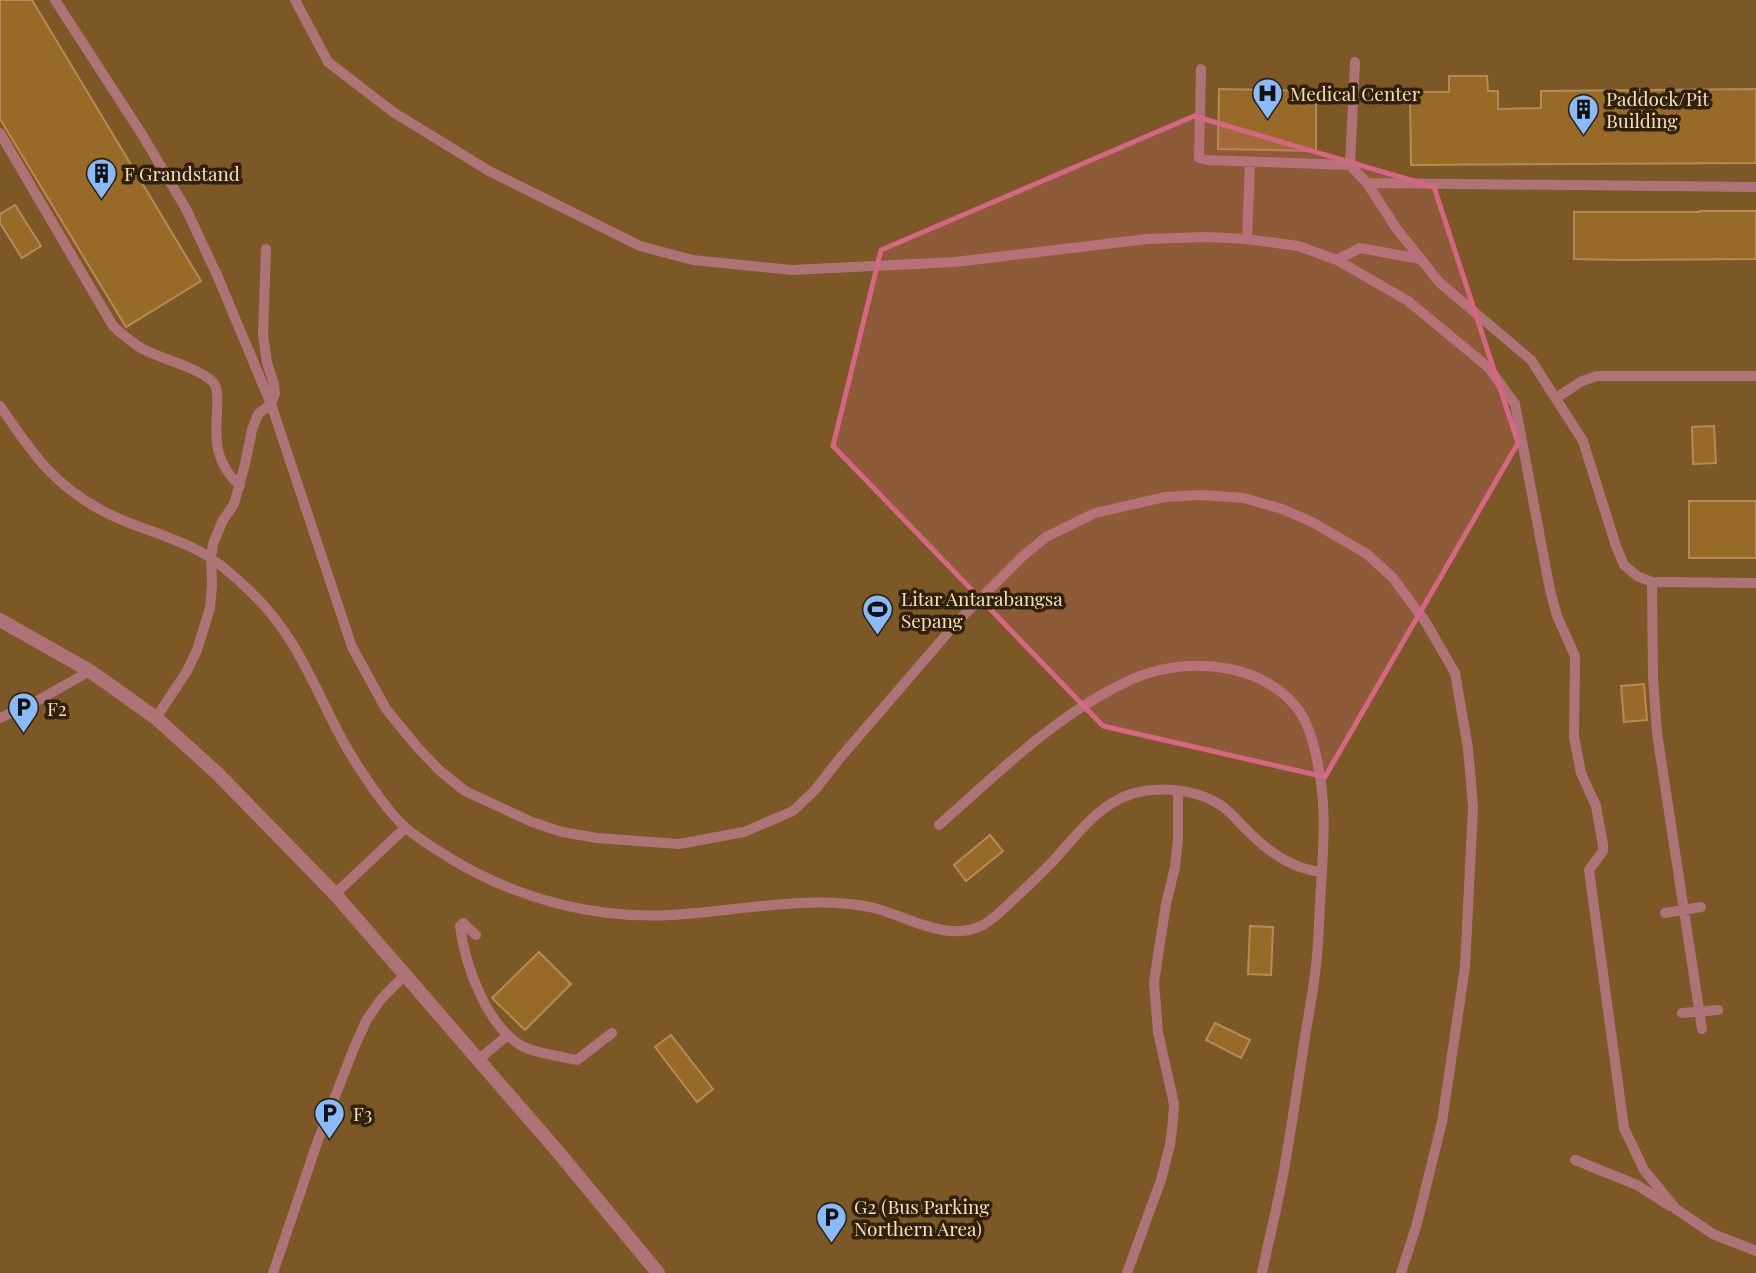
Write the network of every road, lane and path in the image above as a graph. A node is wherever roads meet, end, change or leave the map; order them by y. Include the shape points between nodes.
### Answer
1 (55, 0) edge
2 (295, 0) edge
3 (1355, 62) dead end
4 (1201, 69) dead end
5 (0, 133) edge
6 (1250, 162) junction
7 (1350, 165) junction
8 (1367, 183) junction
9 (1756, 187) edge
10 (1247, 239) junction
11 (266, 248) dead end
12 (1420, 259) junction
13 (1337, 260) junction
14 (1756, 376) edge
15 (1556, 398) junction
16 (271, 404) junction
17 (0, 406) edge
18 (240, 486) junction
19 (211, 558) junction
20 (1651, 582) junction
21 (1756, 583) edge
22 (0, 620) edge
23 (90, 671) junction
24 (0, 718) edge
25 (156, 718) junction
26 (1178, 791) junction
27 (939, 825) dead end
28 (405, 828) junction
29 (1322, 872) junction
30 (335, 894) junction
31 (1701, 907) dead end
32 (1684, 909) junction
33 (1665, 913) dead end
34 (476, 935) dead end
35 (405, 975) junction
36 (1718, 1010) dead end
37 (1699, 1012) junction
38 (1682, 1013) dead end
39 (1702, 1029) dead end
40 (612, 1033) dead end
41 (508, 1035) junction
42 (478, 1060) junction
43 (1575, 1160) dead end
44 (1676, 1209) junction
45 (1756, 1251) edge
46 (273, 1273) edge
47 (658, 1273) edge
48 (1127, 1273) edge
49 (1262, 1273) edge
50 (1401, 1273) edge

1 - 16 lane via 186,209
2 - 10 lane via 328,62 393,112 501,178 640,246 693,260 792,270 955,262 1147,239
3 - 7 lane
4 - 6 lane via 1199,158
5 - 18 lane via 113,326 128,340 195,370 215,385 216,446 229,476
6 - 7 lane
6 - 10 lane
7 - 8 lane
8 - 9 lane
8 - 12 lane
10 - 13 lane via 1298,246
11 - 16 lane via 262,335 274,384
12 - 13 lane via 1360,248
12 - 15 lane via 1439,282 1531,359
13 - 44 lane via 1408,301 1488,368 1516,404 1550,590 1575,656 1574,737 1603,845 1589,870 1624,1128 1644,1170
14 - 15 lane via 1597,376
15 - 20 lane via 1583,441 1624,565
16 - 18 lane via 258,414
16 - 50 lane via 352,647 386,709 439,770 465,791 532,822 597,838 679,844 744,832 793,811 958,621 1023,556 1045,537 1095,513 1165,497 1244,498 1312,522 1367,554 1393,578 1425,621 1455,673 1473,807 1465,967 1442,1122
17 - 19 lane via 36,457 70,490 126,523
18 - 19 lane
19 - 25 lane via 210,608 197,650
19 - 28 lane via 251,592 289,637 360,770
20 - 21 lane
20 - 32 lane via 1654,707
22 - 23 street
23 - 24 lane
23 - 25 street
25 - 30 street via 218,774
26 - 28 lane via 1146,790 1117,799 1086,824 994,918 970,930 955,931 846,903 778,904 671,915 604,913 512,890 474,873
26 - 29 lane via 1221,806 1272,852 1294,865
26 - 48 lane via 1175,867 1154,982 1173,1121 1161,1180
27 - 29 lane via 1043,733 1121,684 1163,669 1213,666 1244,671 1268,682 1301,713 1311,734 1324,798
28 - 30 lane
29 - 49 lane via 1316,966
30 - 35 street
31 - 32 lane
32 - 33 lane
32 - 37 lane
34 - 41 lane via 463,923 460,926 476,986 488,1012
35 - 42 street
35 - 46 lane via 381,999 358,1039
36 - 37 lane
37 - 38 lane
37 - 39 lane
40 - 41 lane via 577,1060 524,1048
41 - 42 lane
42 - 47 street
43 - 44 lane via 1637,1185
44 - 45 lane via 1713,1234

